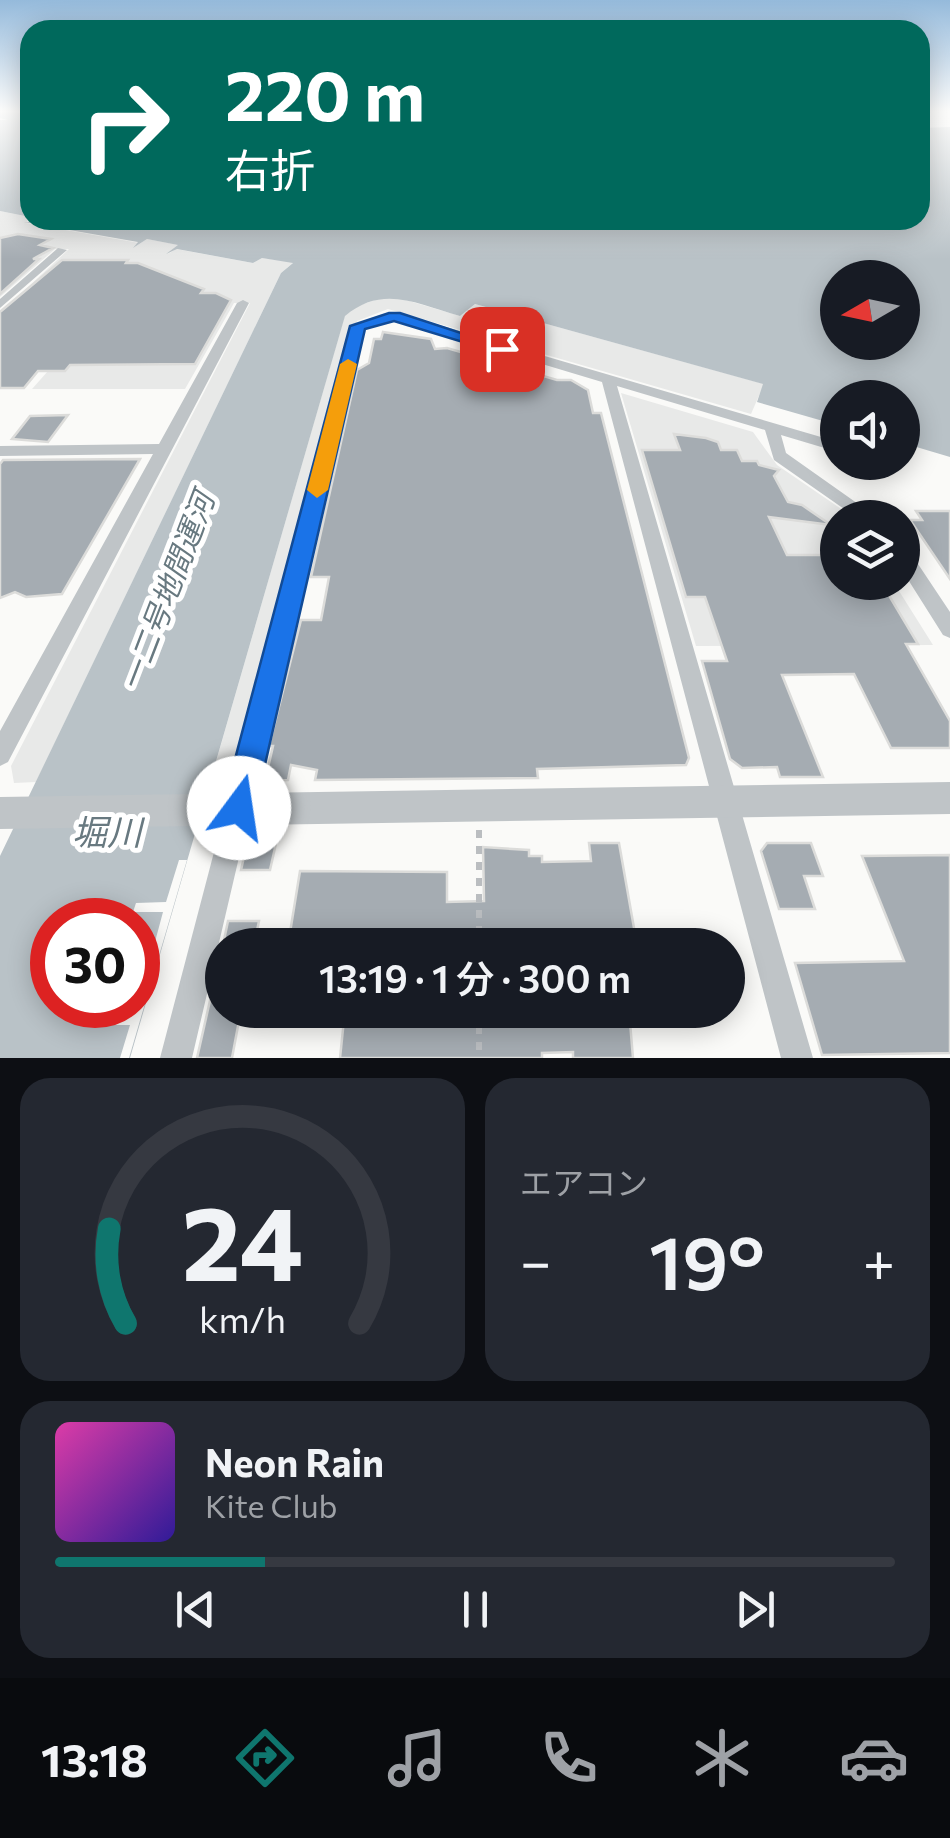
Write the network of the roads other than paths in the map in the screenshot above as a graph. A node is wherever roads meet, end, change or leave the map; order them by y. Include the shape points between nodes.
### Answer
1 (62, 250) dead end
2 (243, 303) dead end
3 (0, 305) edge
4 (610, 382) junction
5 (772, 428) junction
6 (820, 441) edge
7 (0, 450) edge
8 (164, 450) junction
9 (844, 500) edge
10 (920, 582) edge
11 (950, 629) edge
12 (0, 754) edge
13 (950, 798) edge
14 (724, 800) junction
15 (225, 809) junction
16 (1, 813) edge
17 (176, 1058) edge
18 (797, 1058) edge

1 - 3 street
2 - 8 street
4 - 5 street
4 - 14 street
4 - 15 street via 395,316 358,326
5 - 6 street
5 - 9 street via 779,456
7 - 8 street
8 - 12 street
10 - 11 street
13 - 14 street
14 - 15 street
14 - 18 street
15 - 16 street
15 - 17 street

